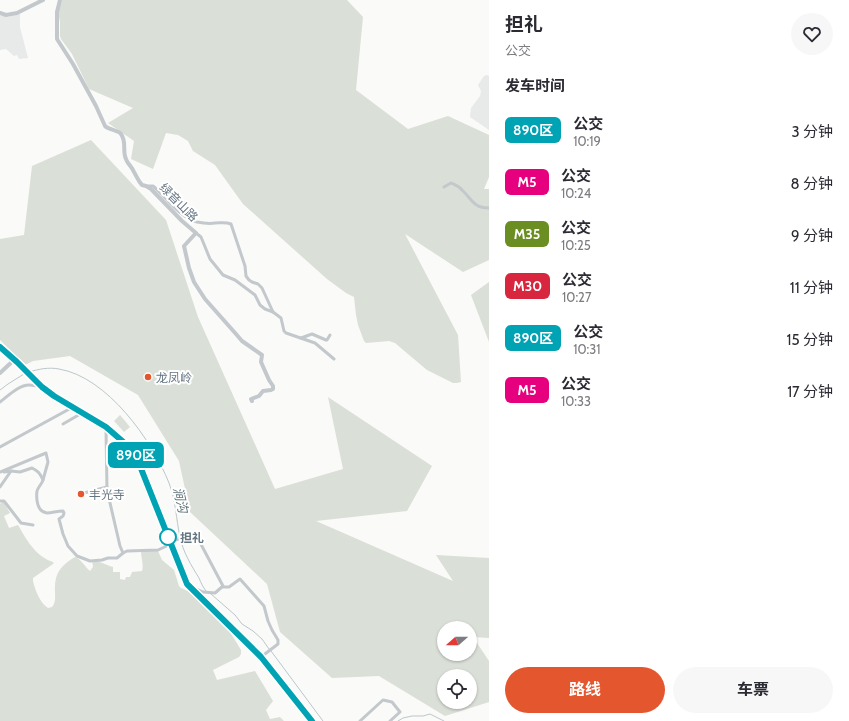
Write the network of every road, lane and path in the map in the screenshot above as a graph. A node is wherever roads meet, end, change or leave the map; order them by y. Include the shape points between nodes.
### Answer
1 (43, 0) edge
2 (60, 0) edge
3 (0, 13) edge
4 (146, 186) junction
5 (444, 187) dead end
6 (489, 208) edge
7 (196, 233) junction
8 (273, 312) junction
9 (330, 335) dead end
10 (301, 338) junction
11 (0, 347) edge
12 (334, 359) dead end
13 (16, 360) junction
14 (0, 372) edge
15 (40, 386) junction
16 (252, 401) dead end
17 (0, 402) edge
18 (73, 408) junction
19 (82, 413) junction
20 (63, 424) dead end
21 (106, 427) junction
22 (0, 447) edge
23 (11, 471) junction
24 (0, 473) edge
25 (43, 480) junction
26 (0, 487) edge
27 (107, 487) junction
28 (84, 493) dead end
29 (0, 500) edge
30 (33, 525) dead end
31 (170, 543) junction
32 (123, 553) junction
33 (187, 584) junction
34 (222, 587) junction
35 (261, 657) junction
36 (312, 721) edge
37 (360, 721) edge
38 (390, 721) edge

1 - 3 street via 17,14
2 - 4 street, 绿音山路 via 56,12 57,40 73,64 105,126 120,133 125,145 126,159 138,181
4 - 7 street, 绿音山路
4 - 8 street via 153,186 188,219 231,224 246,276 262,288
5 - 6 street via 450,183 457,186 475,204
7 - 8 street via 201,237 210,259 223,275 235,280 255,295 264,309
7 - 16 street, 绿音山路 via 184,246 194,282 205,299 242,341 262,355 261,362 273,386 273,389 263,391
8 - 10 street via 281,318 286,333
9 - 10 street via 327,340 312,334
10 - 12 street via 315,343
11 - 13 highway
13 - 14 street
13 - 15 highway
15 - 17 street via 21,387
15 - 18 highway
18 - 19 highway
18 - 22 street
19 - 20 street
19 - 21 highway
21 - 27 street
21 - 31 highway via 136,456
23 - 24 street
23 - 25 street via 20,472 32,468 37,470
23 - 26 street
24 - 25 street via 46,453 48,462
25 - 32 street via 37,491 39,509 48,513 63,511 63,516 59,518 63,534 68,546 77,556 90,561 117,558
27 - 28 street
27 - 32 street
29 - 30 street via 4,501 20,523
31 - 32 street via 158,550 134,550
31 - 33 highway
31 - 34 street via 195,533
33 - 34 street via 203,592 215,593
33 - 35 highway
34 - 35 street via 229,587 240,579 262,602 278,644
35 - 36 highway
37 - 38 street via 383,700 392,702 400,712

